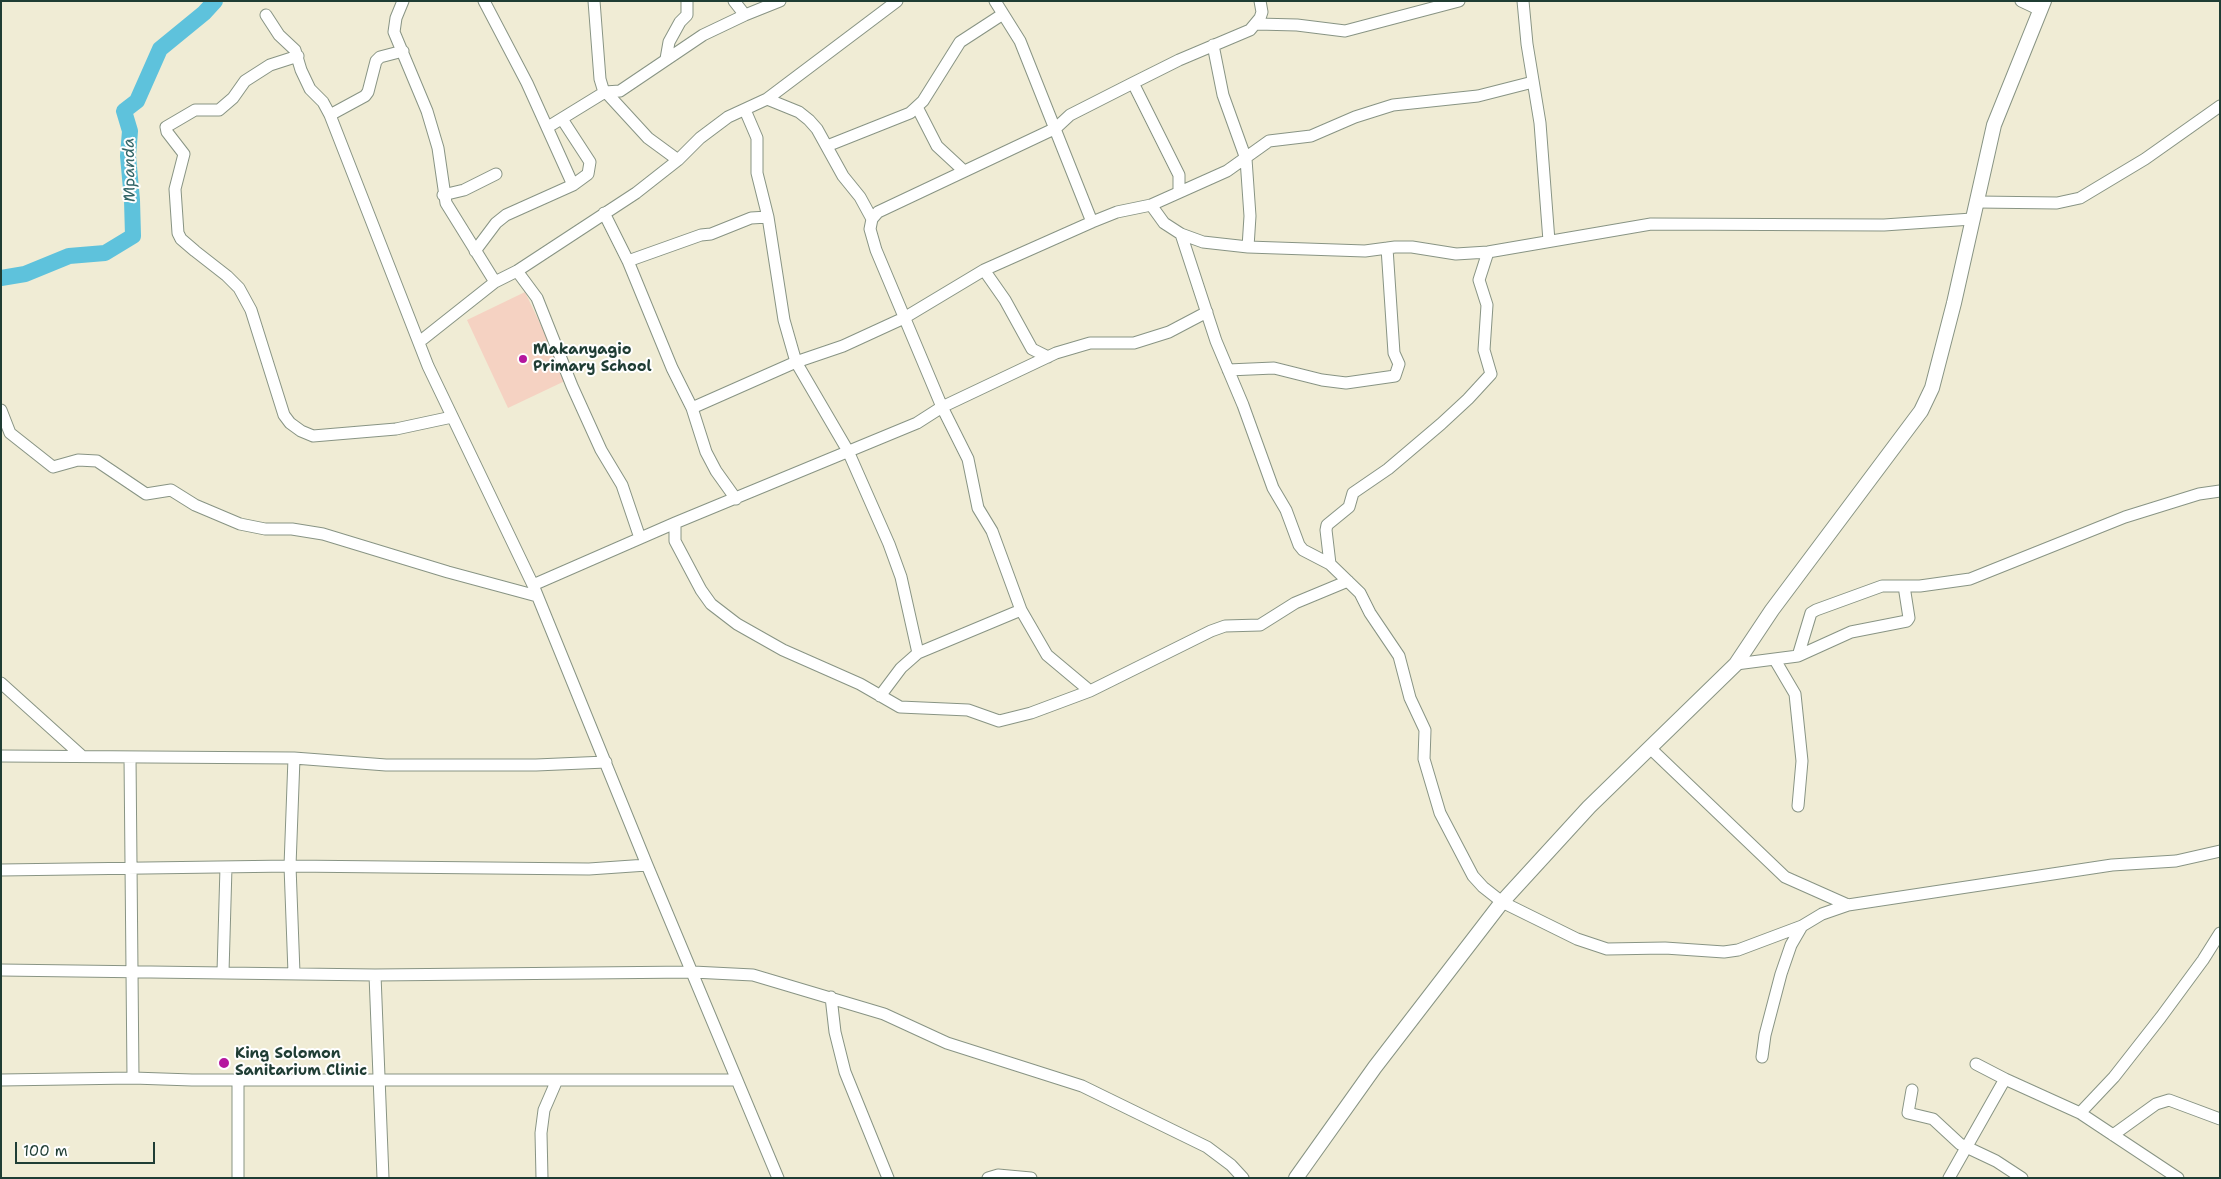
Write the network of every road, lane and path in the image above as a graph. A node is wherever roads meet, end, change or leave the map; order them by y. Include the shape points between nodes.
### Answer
1 (403, 1) edge
2 (484, 1) edge
3 (594, 1) edge
4 (687, 1) edge
5 (734, 1) edge
6 (780, 1) edge
7 (896, 1) edge
8 (995, 1) edge
9 (1260, 1) edge
10 (1459, 1) edge
11 (1523, 1) edge
12 (2021, 1) edge
13 (2042, 6) edge
14 (753, 9) edge
15 (1003, 14) junction
16 (266, 15) dead end
17 (1257, 24) junction
18 (1213, 45) junction
19 (403, 51) junction
20 (298, 56) junction
21 (666, 59) junction
22 (1533, 82) junction
23 (1133, 83) junction
24 (604, 92) junction
25 (767, 99) junction
26 (2220, 106) edge
27 (917, 107) junction
28 (745, 110) junction
29 (330, 115) junction
30 (562, 119) junction
31 (548, 127) junction
32 (1056, 128) junction
33 (826, 146) junction
34 (1246, 159) junction
35 (678, 160) junction
36 (950, 160) junction
37 (964, 171) junction
38 (496, 174) dead end
39 (941, 182) junction
40 (573, 184) junction
41 (1179, 191) junction
42 (443, 195) junction
43 (1978, 202) junction
44 (1150, 205) junction
45 (604, 214) junction
46 (768, 217) junction
47 (872, 219) junction
48 (1972, 219) junction
49 (1092, 222) junction
50 (1181, 234) junction
51 (1549, 241) junction
52 (1248, 246) junction
53 (1387, 248) junction
54 (475, 251) junction
55 (1488, 252) junction
56 (628, 261) junction
57 (984, 270) junction
58 (516, 271) junction
59 (495, 282) junction
60 (1206, 312) junction
61 (904, 318) junction
62 (423, 339) dead end
63 (1048, 357) junction
64 (796, 362) junction
65 (1228, 370) junction
66 (942, 407) junction
67 (692, 408) junction
68 (1, 410) edge
69 (452, 417) junction
70 (848, 451) junction
71 (2220, 491) edge
72 (736, 499) junction
73 (675, 523) junction
74 (640, 538) junction
75 (1330, 564) junction
76 (1348, 581) junction
77 (1904, 586) junction
78 (535, 591) junction
79 (1021, 610) junction
80 (918, 653) junction
81 (1798, 656) junction
82 (1775, 660) junction
83 (1736, 664) junction
84 (1, 683) edge
85 (1090, 691) junction
86 (880, 696) junction
87 (1650, 748) junction
88 (1, 756) edge
89 (82, 756) junction
90 (130, 757) junction
91 (294, 758) junction
92 (606, 762) junction
93 (1798, 806) dead end
94 (2220, 851) edge
95 (647, 865) junction
96 (290, 866) junction
97 (226, 867) junction
98 (131, 868) junction
99 (1, 870) edge
100 (1502, 902) junction
101 (1848, 906) junction
102 (1802, 926) junction
103 (2220, 932) edge
104 (1, 970) edge
105 (132, 971) junction
106 (223, 972) junction
107 (693, 972) junction
108 (294, 973) junction
109 (375, 974) junction
110 (831, 997) junction
111 (1762, 1057) dead end
112 (1976, 1064) dead end
113 (133, 1078) junction
114 (238, 1079) junction
115 (1, 1080) edge
116 (380, 1080) junction
117 (557, 1080) junction
118 (737, 1080) junction
119 (2005, 1080) junction
120 (1912, 1090) dead end
121 (2080, 1113) junction
122 (2220, 1119) edge
123 (2113, 1135) junction
124 (1967, 1148) junction
125 (238, 1178) edge
126 (383, 1178) edge
127 (542, 1178) edge
128 (778, 1178) edge
129 (888, 1178) edge
130 (988, 1178) edge
131 (1031, 1178) edge
132 (1243, 1178) edge
133 (1296, 1178) edge
134 (1949, 1178) edge
135 (2022, 1178) edge
136 (2178, 1178) edge

1 - 19 street via 394,32
2 - 31 street
3 - 24 street via 600,79
4 - 21 street via 687,16 669,42
5 - 14 street
6 - 14 street
7 - 25 street
8 - 15 street
9 - 17 street via 1262,12
10 - 17 street via 1345,31
11 - 22 street
12 - 13 street
13 - 43 street via 1994,125
14 - 21 street
15 - 27 street via 960,42
15 - 32 street via 1020,41
16 - 20 street
17 - 18 street
18 - 23 street
18 - 34 street via 1223,95
19 - 29 street via 380,57 365,96
19 - 42 street via 435,139
20 - 29 street via 310,89
20 - 69 street via 270,64 245,81 219,110 195,110 166,127 184,154 175,189 178,233 239,288 251,310 284,415 301,431 313,436 396,429
21 - 24 street via 620,91
22 - 34 street via 1478,96 1393,105 1311,136 1269,141
22 - 51 street via 1540,123
23 - 32 street via 1070,115
23 - 41 street via 1179,174
24 - 30 street
24 - 35 street via 648,138
25 - 28 street
25 - 33 street via 799,112 809,120
26 - 43 street via 2145,159 2080,198 2057,203
27 - 33 street via 887,124
27 - 36 street via 928,131
28 - 35 street via 728,117
28 - 46 street via 758,138 757,173
29 - 69 street via 393,281
30 - 31 street
30 - 40 street via 590,162 588,174
31 - 40 street
32 - 37 street
32 - 49 street
33 - 47 street
34 - 41 street via 1227,171
34 - 52 street via 1250,216
35 - 45 street
36 - 37 street
36 - 39 street
37 - 39 street
38 - 42 street via 464,190
39 - 47 street via 878,212
40 - 54 street via 506,215
41 - 44 street
42 - 54 street
43 - 48 street
44 - 49 street via 1117,212
44 - 50 street via 1164,223
45 - 56 street
45 - 58 street
46 - 56 street via 751,218
46 - 64 street via 784,320
47 - 61 street via 870,229 876,250
48 - 51 street via 1884,224 1651,224
48 - 83 street via 1932,388 1921,411 1772,610
49 - 57 street
50 - 52 street via 1203,242
50 - 60 street
51 - 55 street
52 - 53 street via 1365,251
53 - 55 street via 1412,247 1456,254
53 - 65 street via 1394,354 1399,364 1395,376 1346,383 1274,368
54 - 59 street
55 - 75 street via 1479,280 1487,305 1484,350 1491,374 1434,430 1388,469 1353,493 1349,507 1327,525
56 - 67 street
57 - 61 street
57 - 63 street via 1032,349
58 - 59 street
58 - 74 street via 537,298 586,418 622,485
59 - 62 street
60 - 63 street via 1169,332 1134,343 1090,343
60 - 65 street
61 - 64 street via 843,346
61 - 66 street
63 - 66 street
64 - 67 street
64 - 70 street
65 - 75 street via 1273,488 1286,510 1299,545
66 - 70 street via 917,423
66 - 79 street via 968,459 978,508 992,531
67 - 72 street via 706,452
68 - 78 street via 10,433 53,467 78,460 97,461 146,494 171,490 240,524 323,534 448,572
69 - 78 street
70 - 72 street
70 - 80 street via 901,577
71 - 77 street via 2199,494 2125,517 1970,580
72 - 73 street
73 - 74 street
73 - 86 street via 675,541 711,604 737,624 783,650
74 - 78 street
75 - 76 street
76 - 85 street via 1295,603 1260,625 1225,626 1211,631
76 - 100 street via 1400,656 1410,698 1425,730 1424,759 1440,813 1474,876
77 - 81 street via 1882,586 1813,612
77 - 81 street via 1908,621 1851,632
78 - 92 street
79 - 80 street
79 - 85 street via 1047,655
80 - 86 street via 901,668
81 - 82 street
82 - 83 street
82 - 93 street via 1795,694 1802,761
83 - 87 street
84 - 89 street
85 - 86 street via 1031,714 999,721 968,710 900,707
87 - 100 street via 1589,807
87 - 101 street via 1785,877
88 - 89 street
89 - 90 street
90 - 91 street
90 - 98 street
91 - 92 street via 386,765
91 - 96 street
92 - 95 street
94 - 101 street via 2176,861 2112,865
95 - 96 street via 589,868
95 - 107 street
96 - 97 street
96 - 108 street
97 - 98 street
97 - 106 street
98 - 99 street
98 - 105 street
100 - 102 street via 1577,939 1607,949 1724,952 1738,950
100 - 133 street via 1374,1066
101 - 102 street via 1822,914
102 - 111 street via 1781,974
103 - 121 street via 2162,1017
104 - 105 street
105 - 106 street
105 - 113 street
106 - 108 street
107 - 109 street
107 - 110 street via 753,975
107 - 118 street
108 - 109 street
109 - 116 street
110 - 129 street via 845,1072
110 - 132 street via 884,1014 948,1043 1082,1086 1207,1147
112 - 119 street
113 - 114 street
113 - 115 street
114 - 116 street
114 - 125 street
116 - 117 street
116 - 126 street
117 - 118 street
117 - 127 street via 544,1110
118 - 128 street
119 - 121 street
119 - 124 street
120 - 124 street via 1908,1112 1933,1119
121 - 123 street
122 - 123 street via 2169,1100 2156,1104
123 - 136 street
124 - 134 street
124 - 135 street
130 - 131 street via 998,1175

